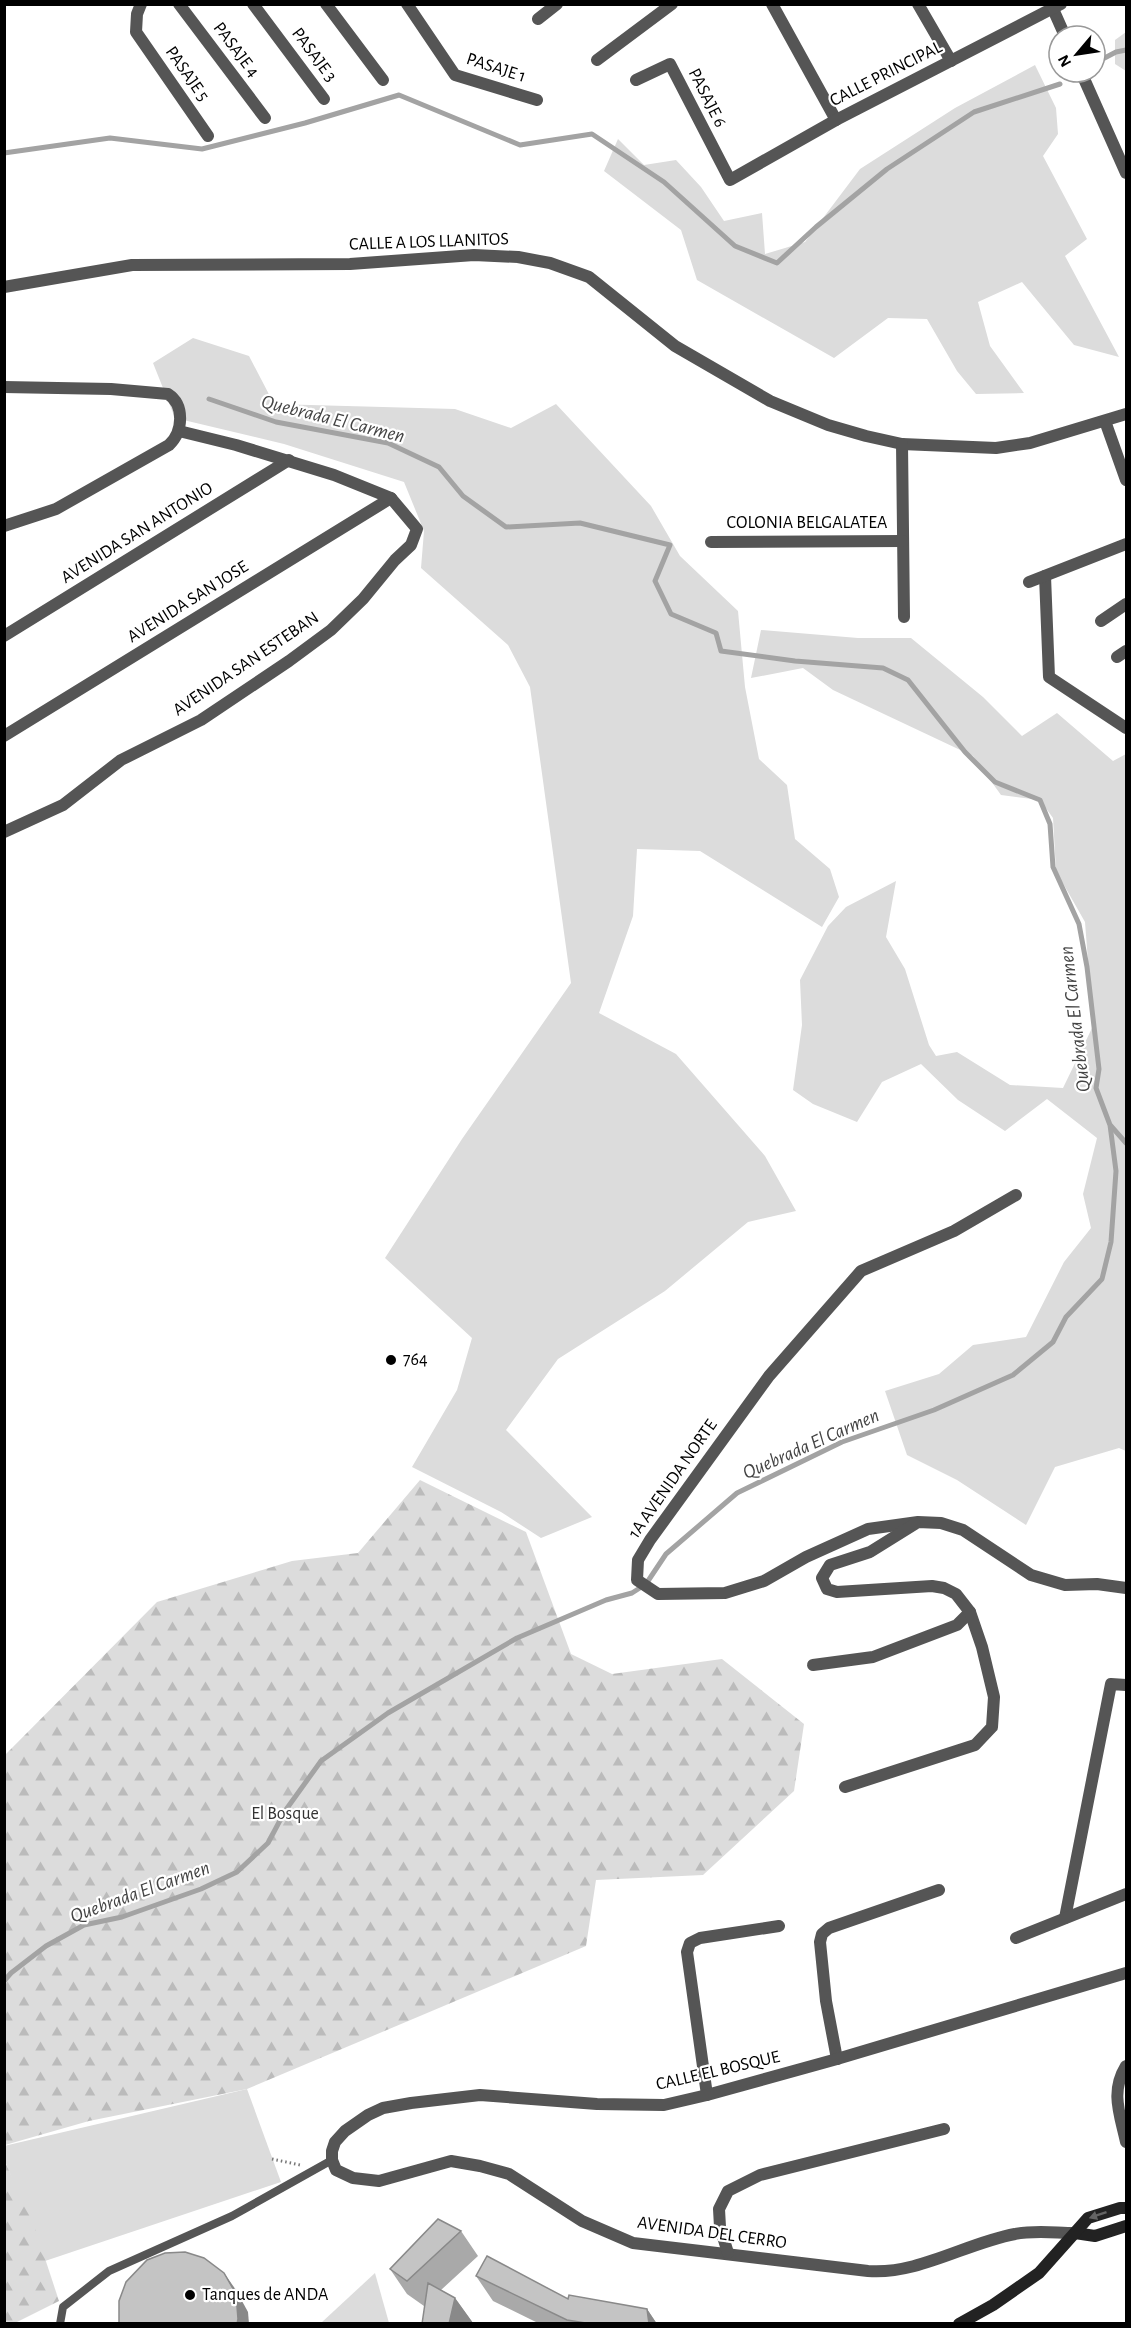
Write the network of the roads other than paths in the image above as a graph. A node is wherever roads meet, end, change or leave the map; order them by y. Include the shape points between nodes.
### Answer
1 (141, 4) edge
2 (179, 4) edge
3 (253, 4) edge
4 (326, 4) edge
5 (407, 4) edge
6 (557, 4) edge
7 (672, 4) edge
8 (772, 4) edge
9 (918, 4) edge
10 (1057, 7) edge
11 (538, 19) dead end
12 (1062, 24) edge
13 (597, 60) dead end
14 (951, 61) junction
15 (383, 80) dead end
16 (636, 81) dead end
17 (1087, 84) edge
18 (324, 99) dead end
19 (537, 100) dead end
20 (265, 118) dead end
21 (836, 120) junction
22 (208, 136) dead end
23 (1126, 173) edge
24 (730, 180) joint
25 (4, 287) edge
26 (4, 387) edge
27 (1126, 414) edge
28 (1105, 421) junction
29 (179, 431) junction
30 (902, 444) junction
31 (289, 460) junction
32 (1126, 480) edge
33 (391, 498) junction
34 (4, 526) edge
35 (903, 541) junction
36 (711, 542) dead end
37 (1126, 543) edge
38 (1045, 576) junction
39 (1029, 582) dead end
40 (1126, 604) edge
41 (904, 617) dead end
42 (1101, 621) dead end
43 (4, 636) edge
44 (1126, 728) edge
45 (4, 736) edge
46 (4, 832) edge
47 (1016, 1195) dead end
48 (918, 1522) junction
49 (1126, 1588) edge
50 (970, 1612) junction
51 (813, 1665) dead end
52 (1126, 1685) edge
53 (845, 1786) dead end
54 (939, 1890) dead end
55 (1126, 1894) edge
56 (1065, 1918) junction
57 (779, 1926) dead end
58 (1016, 1938) dead end
59 (1126, 1973) edge
60 (837, 2059) junction
61 (1126, 2066) edge
62 (707, 2095) junction
63 (944, 2129) dead end
64 (1126, 2142) edge
65 (332, 2160) junction
66 (1126, 2208) edge
67 (1126, 2226) edge
68 (1076, 2233) junction
69 (728, 2253) junction
70 (60, 2324) edge
71 (959, 2324) edge

1 - 22 street, PASAJE 5 via 136,32
2 - 20 street, PASAJE 4
3 - 18 street, PASAJE 3
4 - 15 street
5 - 19 street, PASAJE 1 via 455,75
6 - 11 street
7 - 13 street
8 - 21 street
9 - 14 street
10 - 12 street
10 - 14 street, CALLE PRINCIPAL
14 - 21 street, CALLE PRINCIPAL
16 - 24 street, PASAJE 6 via 670,64
17 - 23 street
21 - 24 street, CALLE PRINCIPAL
25 - 30 street, CALLE A LOS LLANITOS via 132,265 350,264 474,255 518,256 589,277 675,346 770,401 828,425
26 - 29 street via 168,394 180,407
27 - 28 street, CALLE A LOS LLANITOS
28 - 30 street, CALLE A LOS LLANITOS via 1030,443 996,448
28 - 32 street
29 - 31 street
29 - 34 street via 176,438 152,455 56,509
30 - 35 street, COLONIA BELGALATEA
31 - 33 street
31 - 43 street, AVENIDA SAN ANTONIO
33 - 45 street, AVENIDA SAN JOSE
33 - 46 street, AVENIDA SAN ESTEBAN via 417,529 411,545 331,630 201,720 121,759 63,805
35 - 36 street, COLONIA BELGALATEA
35 - 41 street, COLONIA BELGALATEA
37 - 38 street
38 - 39 street
38 - 44 street via 1049,677
40 - 42 street
47 - 48 street, 1A AVENIDA NORTE via 954,1231 861,1271 769,1376 650,1540 638,1560 637,1580 658,1594 725,1593 765,1581 868,1529
48 - 49 street, 1A AVENIDA NORTE via 941,1523 963,1530 1031,1575 1065,1585
48 - 50 street via 870,1552 830,1565 822,1578 827,1589 837,1592 938,1587 956,1594
50 - 51 street via 957,1625 873,1657
50 - 53 street via 994,1697 992,1727 975,1745
52 - 56 street via 1111,1684
54 - 60 street via 829,1928 822,1935 826,2001
55 - 56 street
56 - 58 street
57 - 62 street via 700,1938 690,1943 687,1952
59 - 60 street, CALLE EL BOSQUE
60 - 62 street, CALLE EL BOSQUE
61 - 64 street via 1116,2095
62 - 65 street, CALLE EL BOSQUE via 664,2105 480,2096 411,2103 383,2108 355,2124 335,2142
63 - 69 street via 760,2175 728,2191 719,2209
65 - 69 street, AVENIDA DEL CERRO via 342,2174 379,2181 451,2162 480,2166 508,2174 582,2221 633,2242
65 - 70 lane via 232,2216 109,2271 63,2307
66 -> 68 street via 1088,2218
67 - 68 street via 1095,2236
68 - 69 street, AVENIDA DEL CERRO via 1017,2233 882,2272
68 - 71 street via 1039,2272 993,2306

